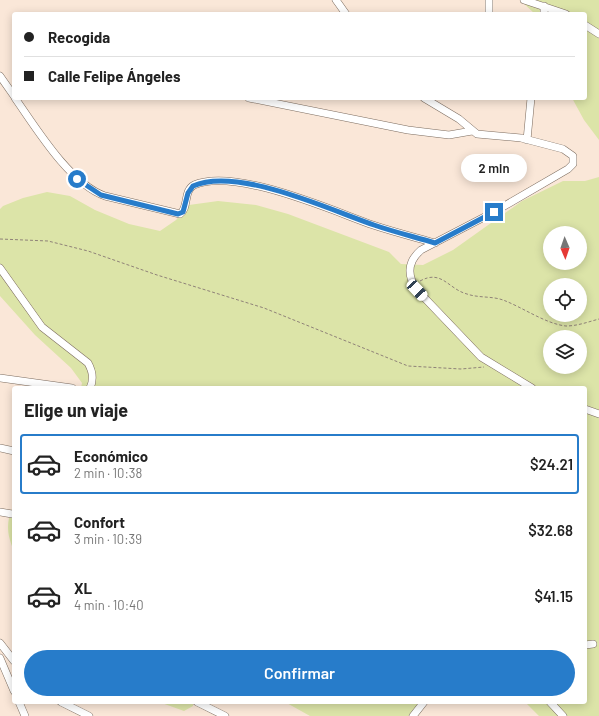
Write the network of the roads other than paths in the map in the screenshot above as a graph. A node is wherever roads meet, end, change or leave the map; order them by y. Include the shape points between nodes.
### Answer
1 (336, 0) edge
2 (489, 0) edge
3 (524, 0) edge
4 (544, 6) junction
5 (345, 12) edge
6 (489, 12) edge
7 (544, 12) edge
8 (560, 12) edge
9 (587, 27) edge
10 (599, 34) edge
11 (0, 76) edge
12 (12, 93) edge
13 (17, 100) edge
14 (259, 100) edge
15 (427, 100) edge
16 (531, 100) edge
17 (472, 131) junction
18 (527, 140) junction
19 (435, 243) junction
20 (0, 268) edge
21 (0, 378) edge
22 (58, 386) edge
23 (91, 386) edge
24 (529, 386) edge
25 (587, 410) edge
26 (599, 414) edge
27 (0, 448) edge
28 (12, 451) edge
29 (0, 512) edge
30 (12, 514) edge
31 (0, 643) edge
32 (593, 644) dead end
33 (587, 645) edge
34 (0, 658) edge
35 (12, 658) edge
36 (12, 686) edge
37 (20, 704) edge
38 (65, 704) edge
39 (201, 704) edge
40 (422, 704) edge
41 (552, 704) edge
42 (25, 716) edge
43 (89, 716) edge
44 (224, 716) edge
45 (413, 716) edge
46 (563, 716) edge

1 - 5 street
2 - 6 street
3 - 4 street
4 - 7 street
4 - 8 street
9 - 10 street
11 - 12 street
13 - 19 street via 74,176 101,195 180,214 193,186 232,182 296,196 376,226
14 - 17 street via 408,130 449,135
15 - 17 street via 459,119
16 - 18 street
17 - 18 street via 482,135
18 - 19 street via 568,151 573,156 573,164 494,212
19 - 24 street via 421,250 411,262 409,274 415,287 475,352
20 - 23 street via 42,327 88,364 92,372
21 - 22 street
25 - 26 street
27 - 28 street
29 - 30 street
31 - 35 street
32 - 33 street
34 - 36 street
37 - 42 street
38 - 43 street
39 - 44 street
40 - 45 street
41 - 46 street

